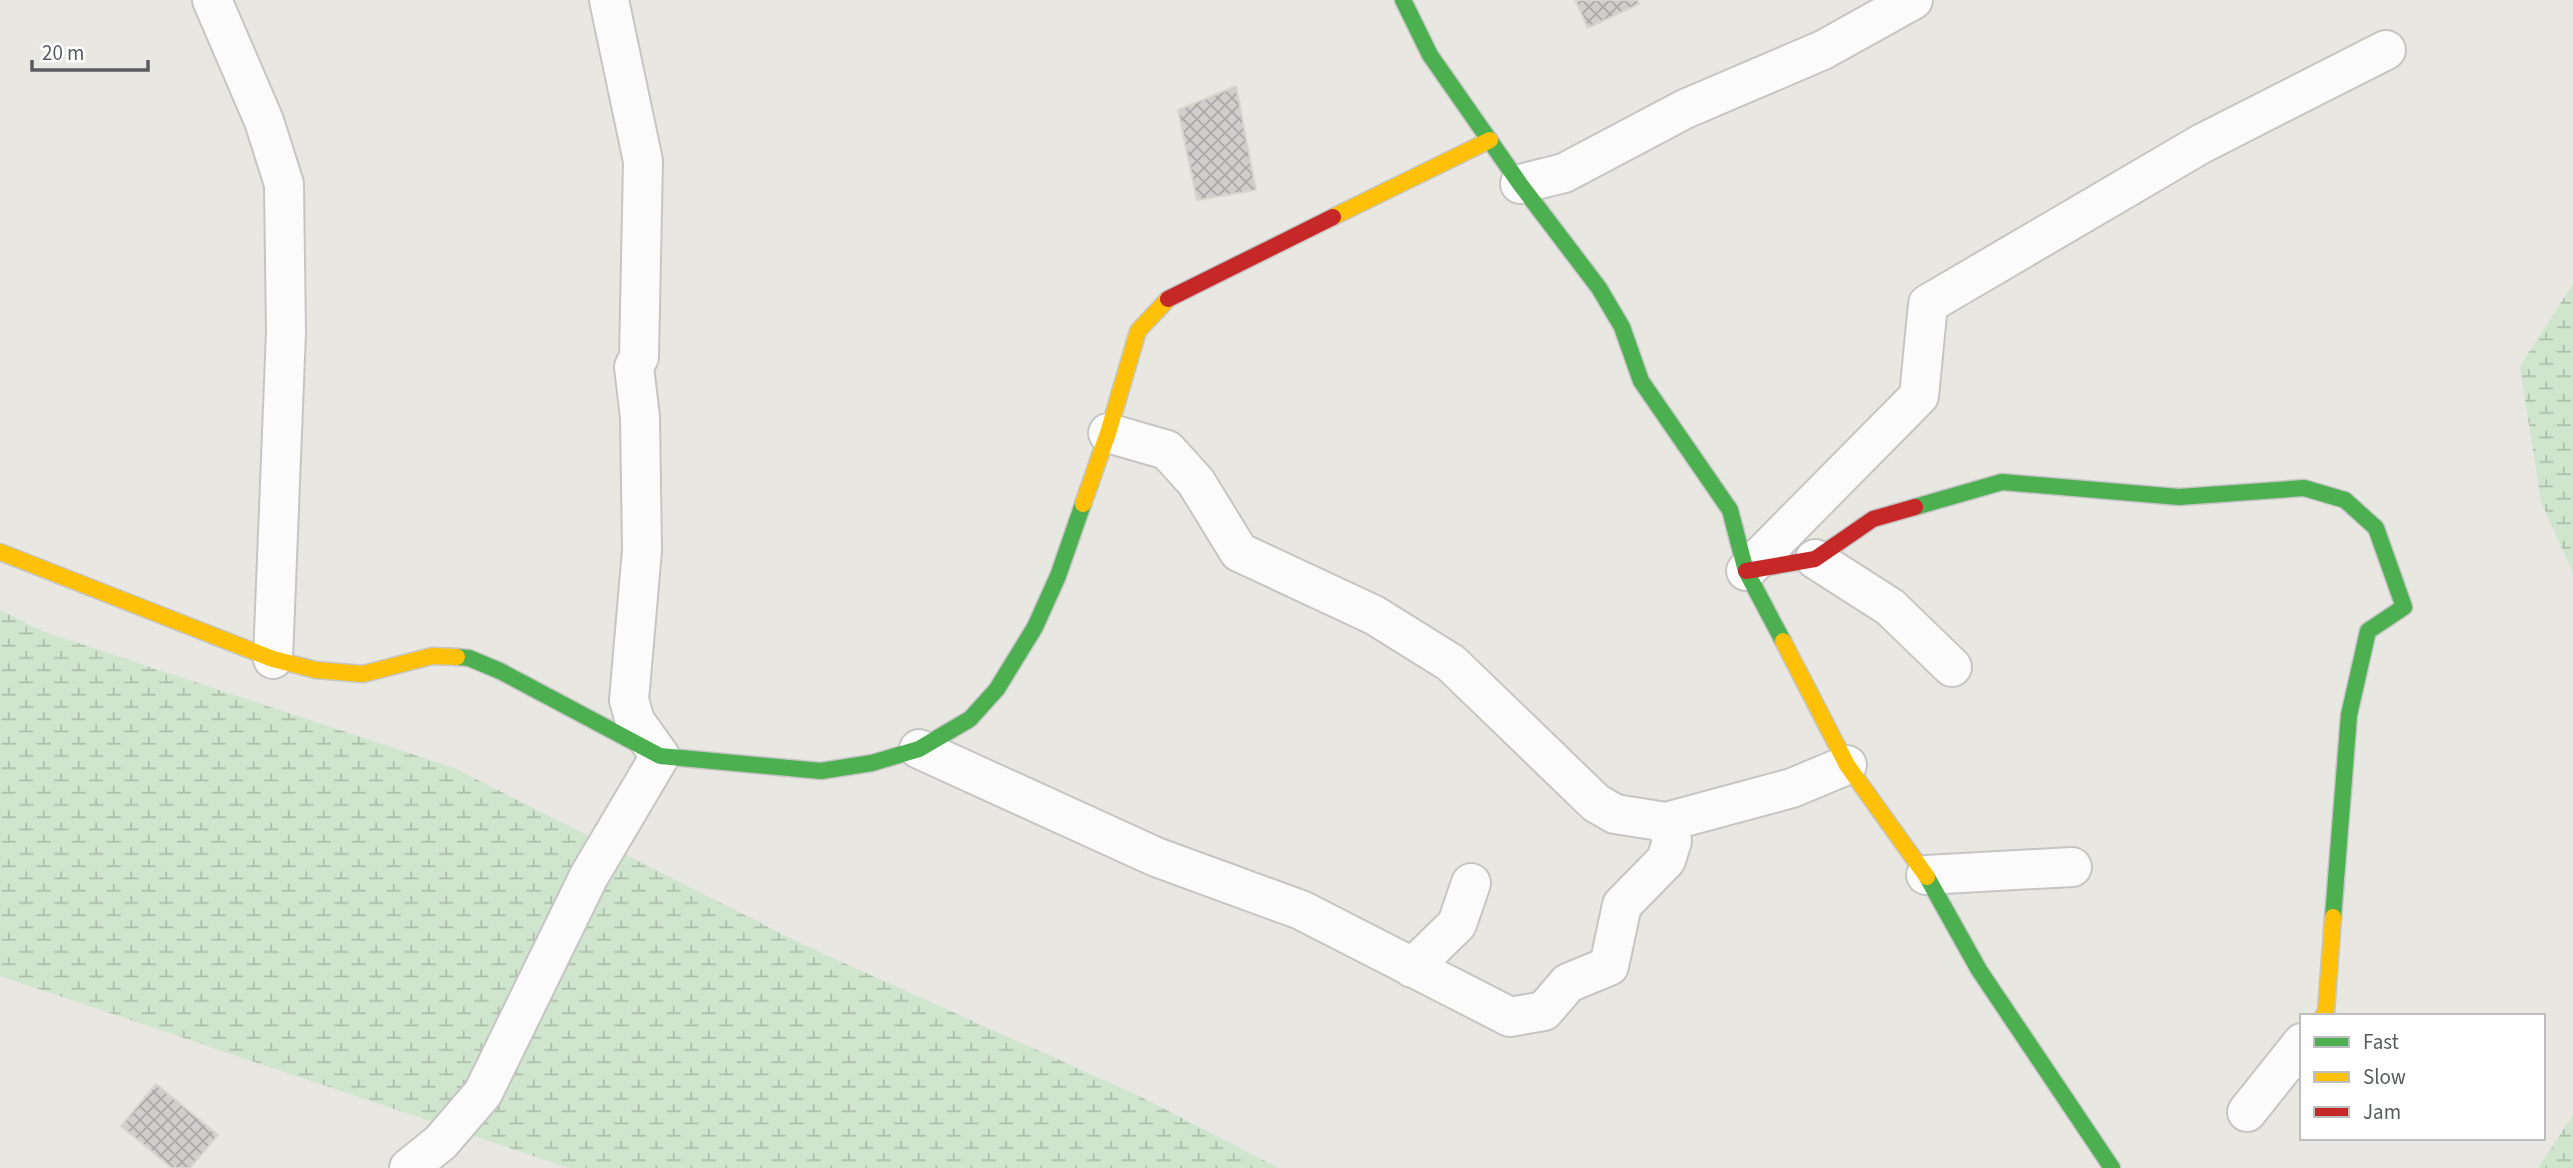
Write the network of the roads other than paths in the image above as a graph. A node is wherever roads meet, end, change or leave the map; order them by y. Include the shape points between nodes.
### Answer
1 (212, 0) edge
2 (609, 0) edge
3 (1403, 0) edge
4 (1913, 0) edge
5 (2386, 50) dead end
6 (1490, 141) junction
7 (1520, 184) junction
8 (1108, 432) junction
9 (0, 552) edge
10 (1815, 559) junction
11 (1746, 571) junction
12 (273, 659) junction
13 (1952, 667) dead end
14 (919, 749) junction
15 (660, 756) junction
16 (1847, 765) junction
17 (1666, 822) junction
18 (2072, 867) dead end
19 (1926, 875) junction
20 (1471, 883) dead end
21 (1412, 968) junction
22 (2324, 1014) edge
23 (2300, 1046) edge
24 (2247, 1112) dead end
25 (409, 1168) edge
26 (2112, 1168) edge

1 - 12 street via 264,121 284,184 286,332
2 - 15 street via 643,162 639,357 634,367 640,416 642,551 629,700 635,721
3 - 6 street via 1430,55
4 - 7 street via 1822,50 1685,109 1564,173
5 - 11 street via 2201,144 1928,304 1919,396
6 - 7 street
6 - 8 street via 1168,299 1139,331
7 - 11 street via 1599,288 1622,327 1641,381 1730,510
8 - 14 street via 1058,576 1035,627 997,690 970,719
8 - 17 street via 1167,450 1196,482 1239,552 1374,615 1451,663 1596,803 1615,814
9 - 12 street
10 - 11 street
10 - 13 street via 1890,607
10 - 22 street via 1873,519 2002,482 2179,497 2304,488 2345,500 2376,527 2404,607 2368,631 2348,715
11 - 16 street
12 - 15 street via 316,670 363,674 432,656 468,658
14 - 15 street via 872,764 821,771
14 - 21 street via 1156,857 1301,910
15 - 25 street via 589,876 483,1093 441,1142
16 - 17 street via 1793,788
16 - 19 street
17 - 21 street via 1672,841 1666,860 1622,905 1609,966 1569,983 1544,1011 1510,1017
18 - 19 street
19 - 26 street via 1979,970
20 - 21 street via 1457,923
23 - 24 street

